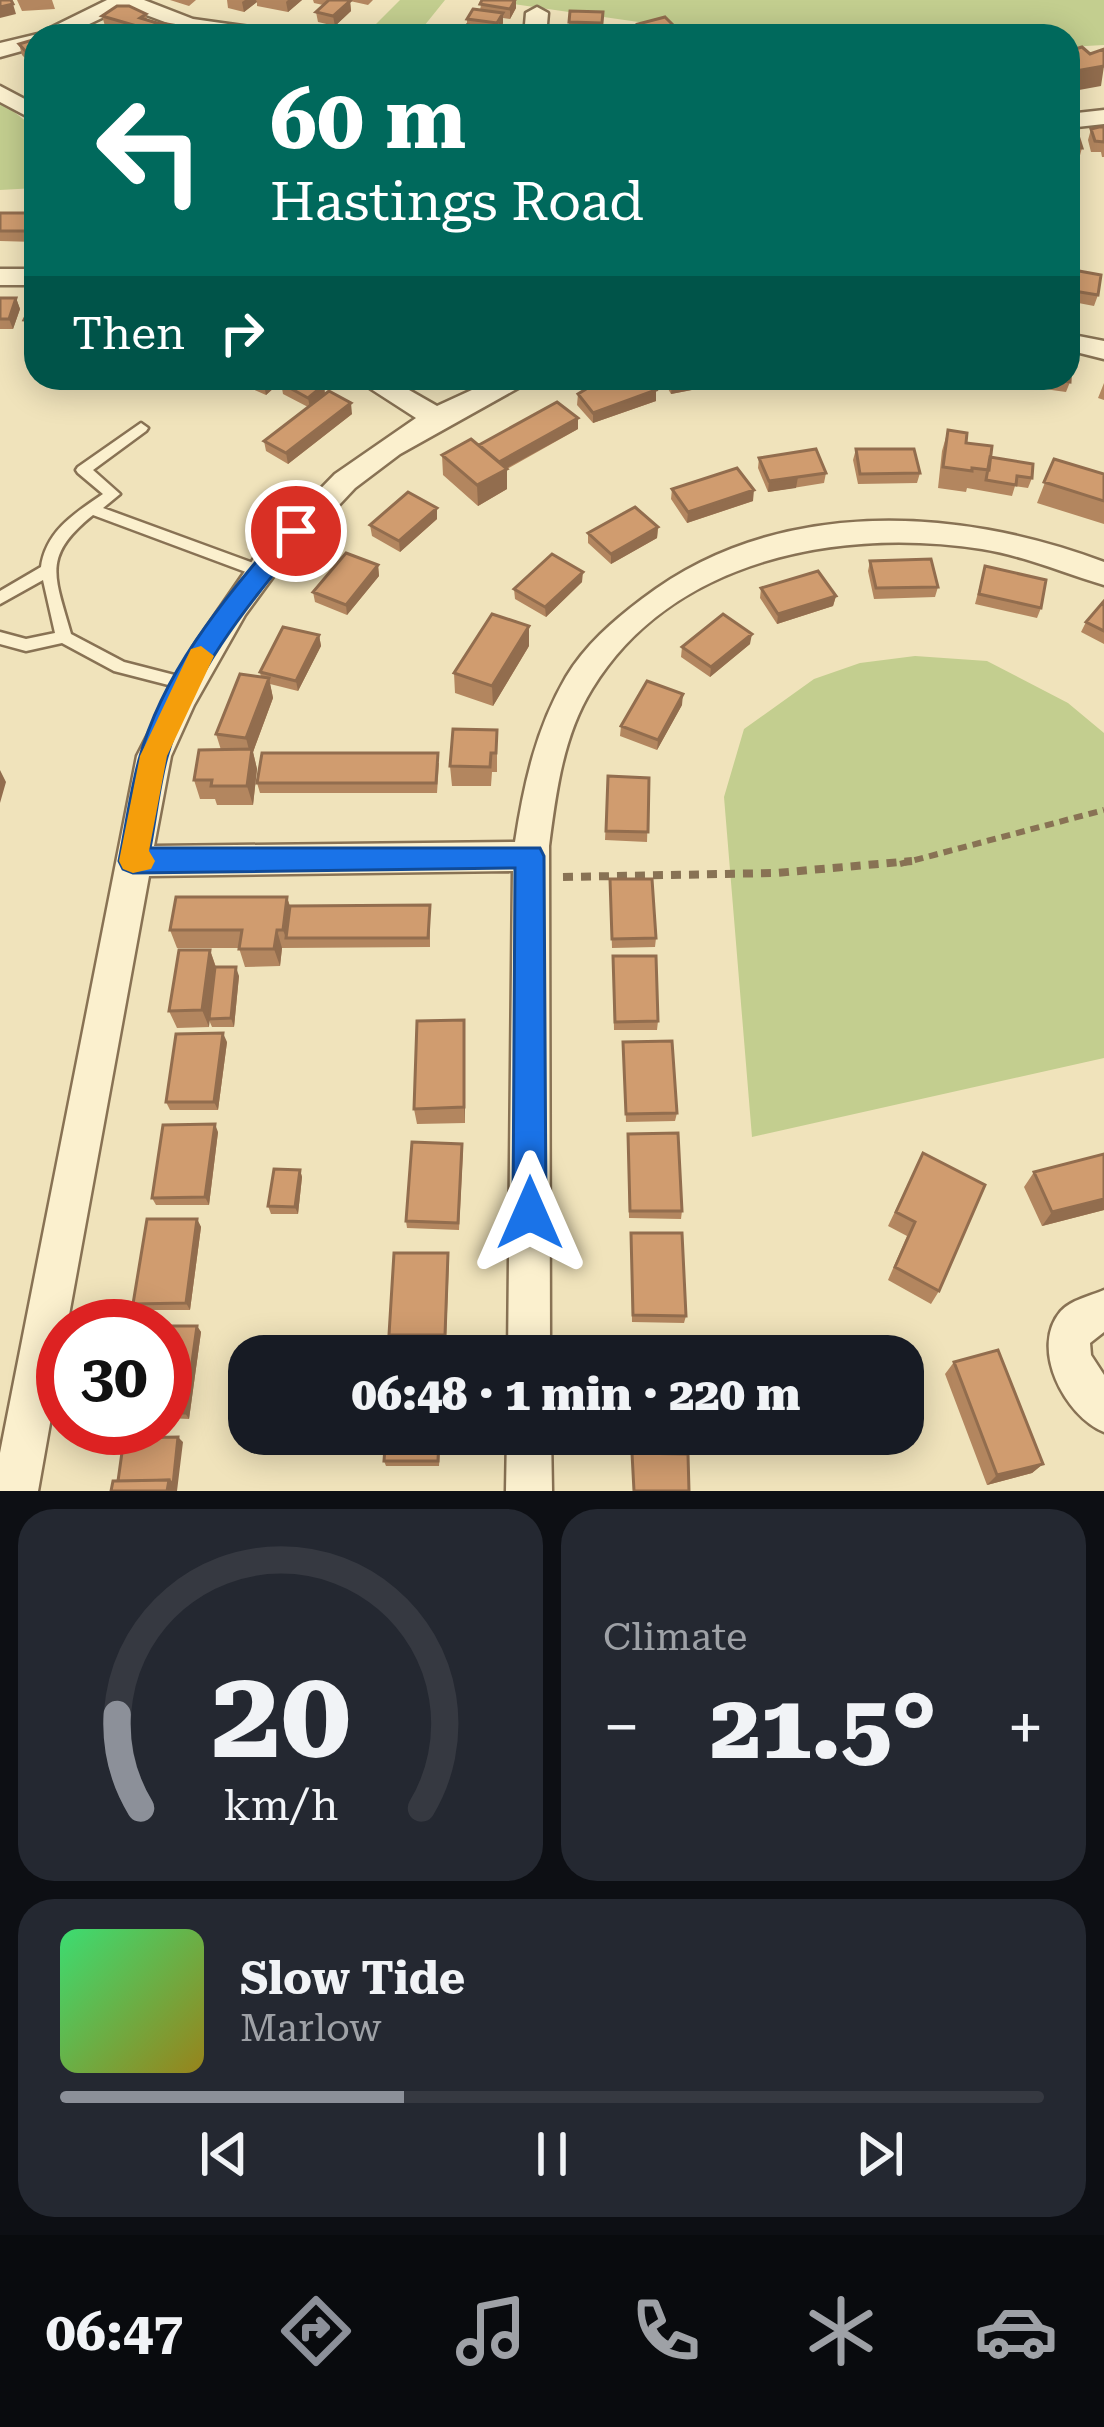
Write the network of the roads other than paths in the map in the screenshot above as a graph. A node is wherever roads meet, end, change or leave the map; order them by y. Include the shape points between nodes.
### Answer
1 (124, 0) edge
2 (73, 24) edge
3 (184, 24) edge
4 (389, 390) edge
5 (496, 390) edge
6 (437, 418) junction
7 (141, 428) dead end
8 (91, 509) junction
9 (46, 571) junction
10 (259, 571) junction
11 (1104, 574) edge
12 (0, 598) edge
13 (64, 637) junction
14 (0, 638) edge
15 (184, 683) junction
16 (133, 861) junction
17 (530, 867) junction
18 (1104, 1311) edge
19 (530, 1335) edge
20 (1104, 1410) edge
21 (530, 1455) edge
22 (16, 1491) edge
23 (530, 1491) edge

1 - 2 street
1 - 3 street
4 - 6 street
5 - 6 street
6 - 10 street via 334,494
7 - 8 lane via 83,470 113,494
8 - 9 lane via 58,534
8 - 10 lane
9 - 12 lane
9 - 13 lane
10 - 15 street
11 - 17 street via 987,540 902,530 821,534 755,550 698,576 645,609 572,691 543,763
13 - 14 lane via 26,645
13 - 15 lane via 120,668
15 - 16 street via 154,756
16 - 17 street
16 - 22 street
17 - 19 street
18 - 20 street via 1084,1317 1068,1337 1068,1360
21 - 23 street

